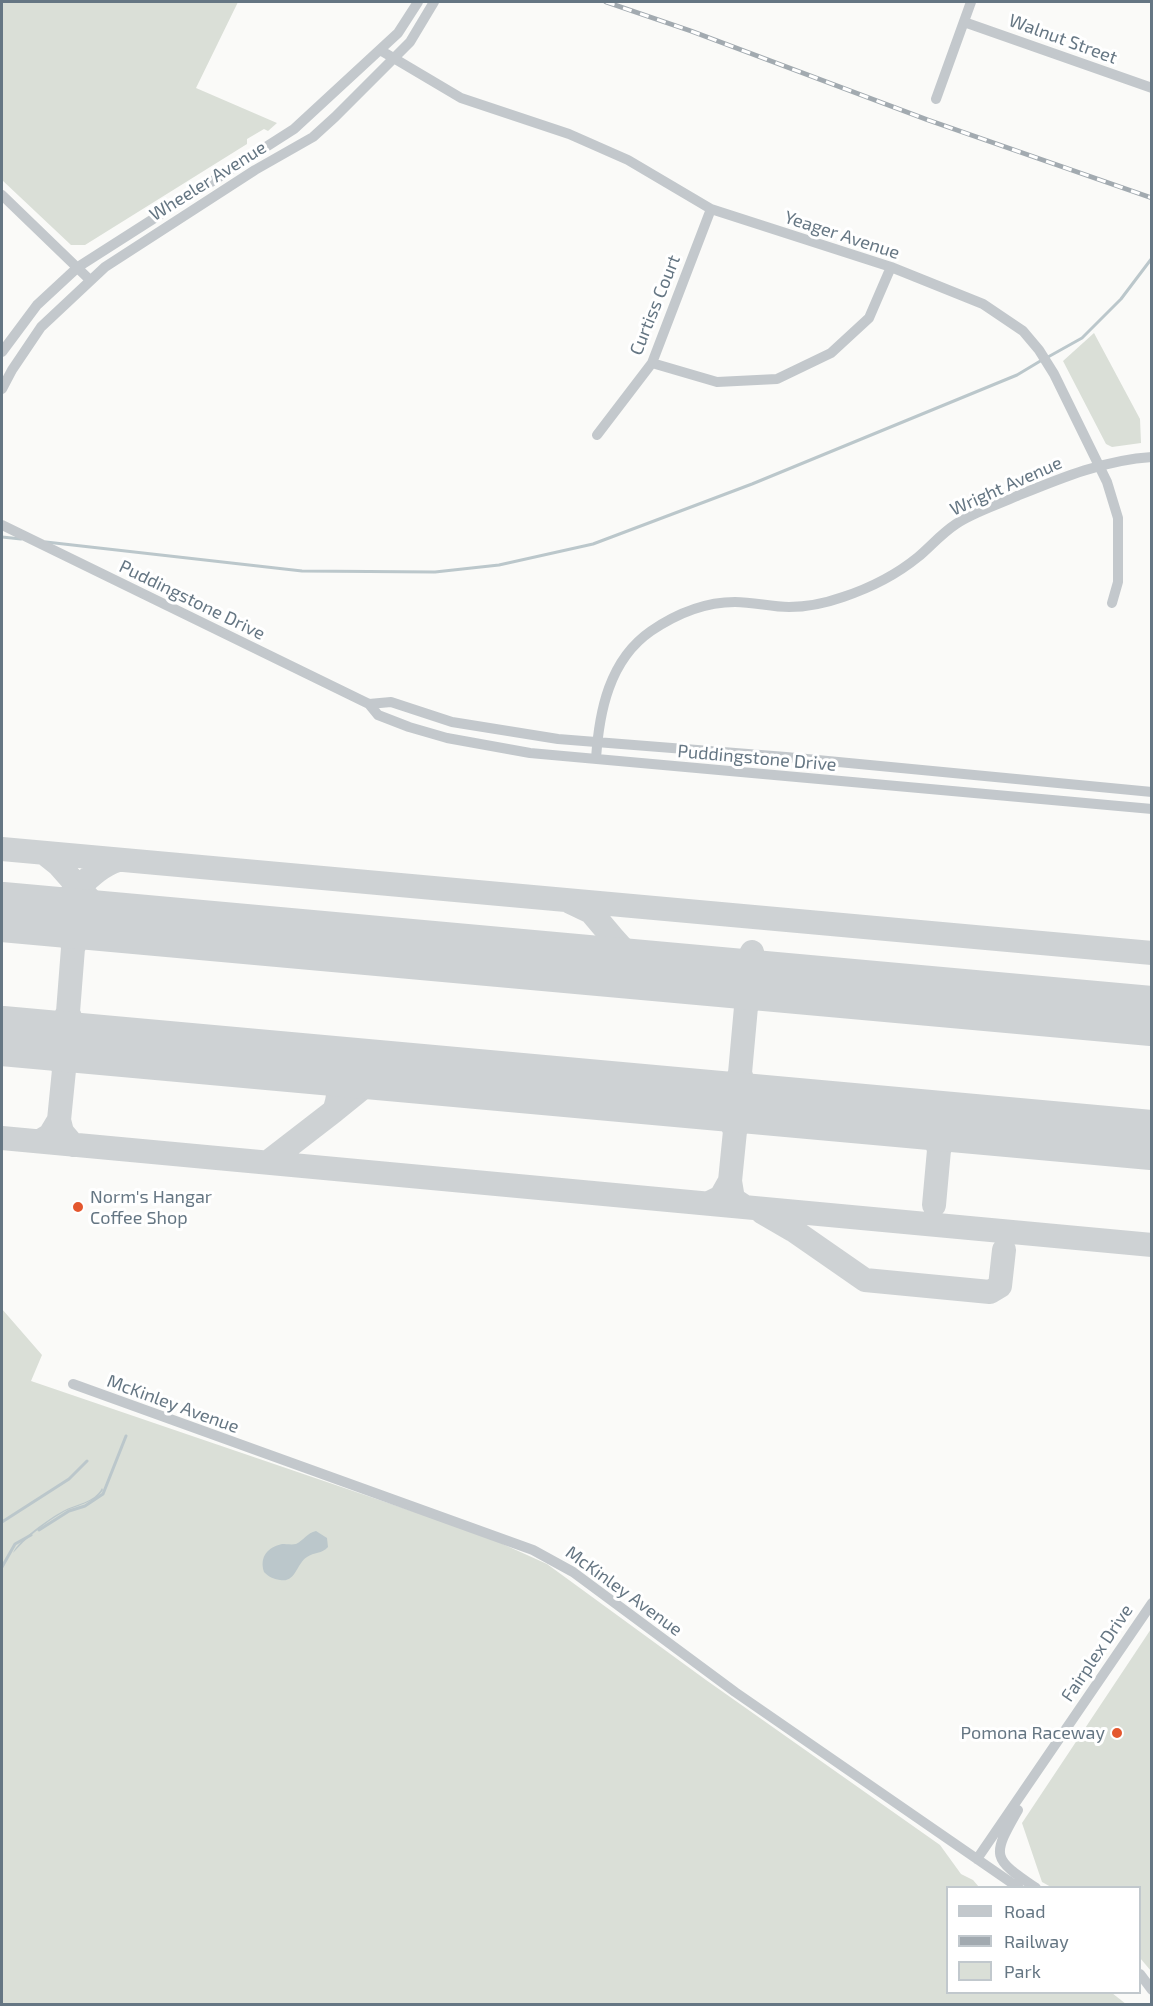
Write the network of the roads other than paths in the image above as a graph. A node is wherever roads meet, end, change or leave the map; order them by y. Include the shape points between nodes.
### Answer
1 (418, 2) edge
2 (434, 2) edge
3 (972, 2) edge
4 (964, 22) junction
5 (380, 50) junction
6 (395, 59) junction
7 (1152, 88) edge
8 (936, 99) dead end
9 (2, 195) edge
10 (711, 209) junction
11 (78, 267) junction
12 (891, 267) junction
13 (90, 280) junction
14 (2, 352) edge
15 (652, 363) junction
16 (2, 389) edge
17 (597, 435) dead end
18 (1152, 457) edge
19 (1100, 465) junction
20 (2, 525) edge
21 (1112, 603) dead end
22 (369, 704) junction
23 (597, 742) junction
24 (596, 759) junction
25 (1152, 792) edge
26 (1152, 809) edge
27 (73, 1384) dead end
28 (1152, 1602) edge
29 (1033, 1777) junction
30 (977, 1859) junction
31 (1018, 1886) edge
32 (1035, 1886) edge
33 (1141, 1975) edge
34 (1141, 1984) edge
35 (1152, 1990) edge
36 (1152, 1998) edge

1 - 5 street, Wheeler Avenue via 398,33
2 - 6 street, Wheeler Avenue
3 - 4 street
4 - 7 street, Walnut Street
4 - 8 street
5 - 6 street, Yeager Avenue
5 - 11 street, Wheeler Avenue via 294,129
6 - 10 street, Yeager Avenue via 461,98 569,134 627,160
6 - 13 street, Wheeler Avenue via 313,137 137,245
9 - 11 street
10 - 12 street, Yeager Avenue
10 - 15 street, Curtiss Court
11 - 13 street
11 - 14 street, Wheeler Avenue via 37,305
12 - 15 street via 869,318 831,353 777,379 717,382
12 - 19 street, Yeager Avenue via 983,304 1023,331 1040,350
13 - 16 street, Wheeler Avenue via 41,327
15 - 17 street, Curtiss Court
18 - 19 street, Wright Avenue
19 - 21 street, Yeager Avenue via 1118,518 1118,582
19 - 23 street, Wright Avenue via 958,523 902,569 845,597 790,607 734,602 708,605 671,618 649,632 622,661 601,708
20 - 22 street, Puddingstone Drive
22 - 23 street, Puddingstone Drive via 391,702 485,729
22 - 24 street, Puddingstone Drive via 378,715 447,738 530,753
23 - 24 street, Wright Avenue
23 - 25 street, Puddingstone Drive
24 - 26 street, Puddingstone Drive
27 - 30 street, McKinley Avenue via 553,1560
28 - 29 street, Fairplex Drive
29 - 30 street, Fairplex Drive
29 - 32 street via 999,1850 1001,1861
30 - 31 street
33 - 35 street
34 - 36 street

